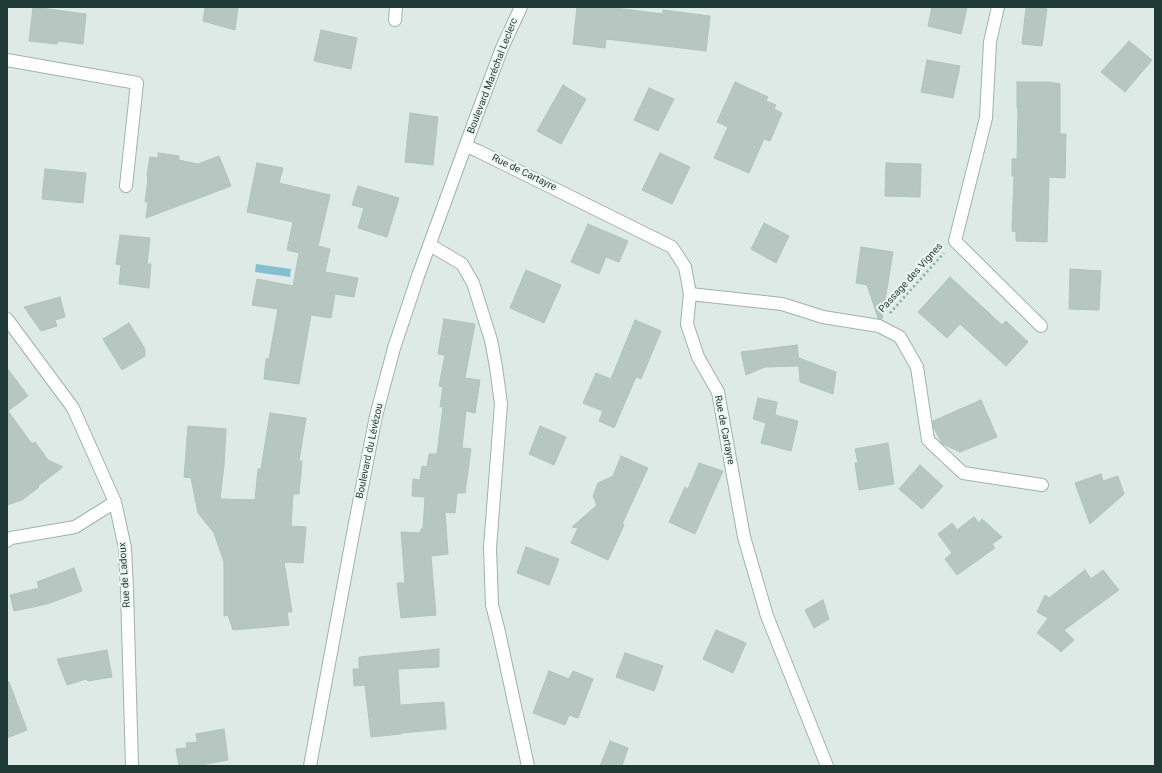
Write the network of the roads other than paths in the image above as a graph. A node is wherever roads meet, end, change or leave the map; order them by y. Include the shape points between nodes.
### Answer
1 (396, 7) edge
2 (521, 7) edge
3 (998, 7) edge
4 (395, 20) dead end
5 (7, 60) edge
6 (466, 146) junction
7 (126, 186) dead end
8 (430, 245) junction
9 (690, 294) junction
10 (7, 320) edge
11 (1041, 326) dead end
12 (1042, 485) dead end
13 (115, 502) junction
14 (7, 541) edge
15 (132, 766) edge
16 (310, 766) edge
17 (528, 766) edge
18 (828, 766) edge

1 - 4 street
2 - 6 street, Boulevard Maréchal Leclerc via 502,48
3 - 11 street via 990,42 986,118 955,240
5 - 7 street via 137,83
6 - 8 street, Boulevard du Lévézou
6 - 9 street, Rue de Cartayre via 672,247 685,267
8 - 16 street, Boulevard du Lévézou via 394,348 376,416
8 - 17 street via 462,264 473,283 494,354 501,404 490,548 492,605
9 - 12 street via 782,304 823,318 879,326 900,337 917,366 928,440 963,473
9 - 18 street, Rue de Cartayre via 687,324 698,357 718,392 744,537 767,616
10 - 13 street, Rue de Ladoux via 73,408
13 - 14 street via 75,527
13 - 15 street, Rue de Ladoux via 125,548

